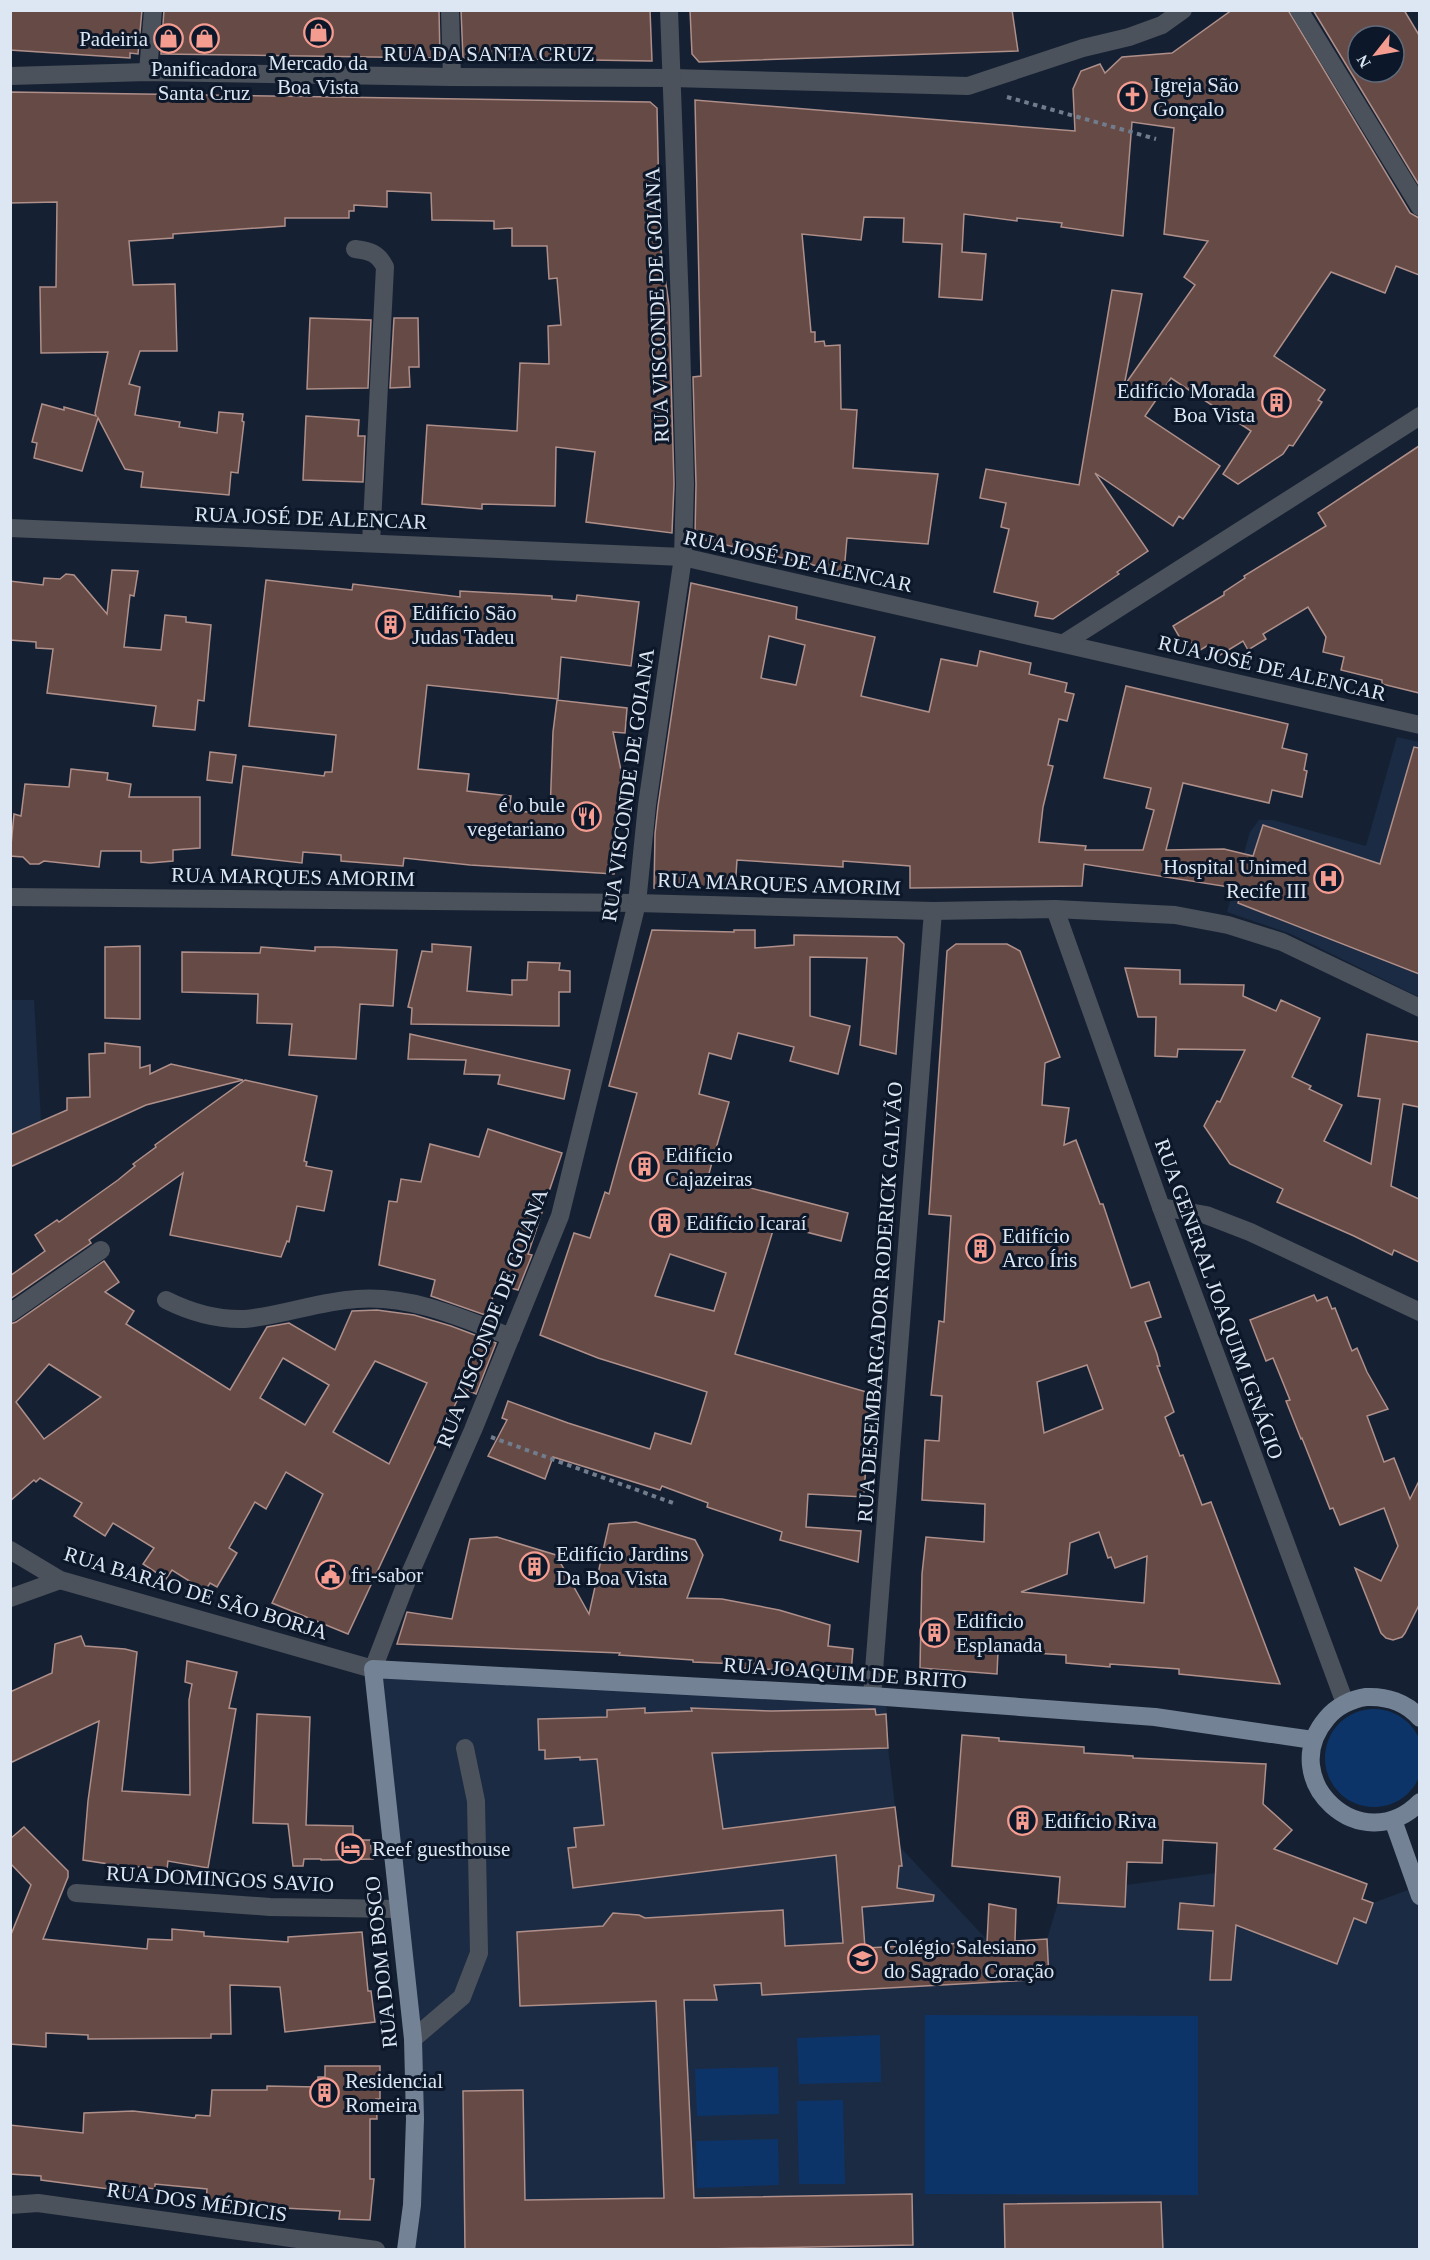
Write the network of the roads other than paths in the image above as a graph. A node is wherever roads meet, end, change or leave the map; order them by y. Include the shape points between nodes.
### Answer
1 (153, 10) edge
2 (450, 10) edge
3 (669, 10) edge
4 (1183, 10) edge
5 (1299, 10) edge
6 (148, 72) junction
7 (10, 76) edge
8 (452, 77) junction
9 (672, 78) junction
10 (1419, 207) edge
11 (355, 249) dead end
12 (1419, 416) edge
13 (10, 528) edge
14 (371, 543) junction
15 (683, 557) junction
16 (1064, 643) junction
17 (1419, 725) edge
18 (10, 897) edge
19 (637, 903) junction
20 (1055, 909) junction
21 (933, 911) junction
22 (1419, 1008) edge
23 (1161, 1207) junction
24 (100, 1250) dead end
25 (166, 1300) dead end
26 (10, 1312) edge
27 (1419, 1312) edge
28 (511, 1336) junction
29 (10, 1550) edge
30 (60, 1580) junction
31 (10, 1598) edge
32 (373, 1669) junction
33 (872, 1696) junction
34 (1345, 1703) junction
35 (1419, 1714) edge
36 (1313, 1740) junction
37 (465, 1748) dead end
38 (1419, 1802) edge
39 (1393, 1820) junction
40 (76, 1893) dead end
41 (1419, 1896) edge
42 (398, 1909) junction
43 (413, 2039) junction
44 (10, 2205) edge
45 (376, 2250) edge
46 (406, 2250) edge

1 - 6 street
2 - 8 street
3 - 9 street, RUA VISCONDE DE GOIANA
4 - 9 street, RUA DA SANTA CRUZ via 1162,25 1129,37 968,86
5 - 10 street
6 - 7 street, RUA DA SANTA CRUZ
6 - 8 street, RUA DA SANTA CRUZ
8 - 9 street, RUA DA SANTA CRUZ
9 - 15 street, RUA VISCONDE DE GOIANA via 685,484
11 - 14 street via 380,256 385,267
12 - 16 street
13 - 14 street, RUA JOSÉ DE ALENCAR
14 - 15 street, RUA JOSÉ DE ALENCAR
15 - 16 street, RUA JOSÉ DE ALENCAR
15 - 19 street, RUA VISCONDE DE GOIANA via 647,805
16 - 17 street, RUA JOSÉ DE ALENCAR
18 - 19 street, RUA MARQUES AMORIM
19 - 21 street, RUA MARQUES AMORIM
19 - 28 street, RUA VISCONDE DE GOIANA via 560,1216
20 - 21 street, RUA MARQUES AMORIM
20 - 22 street, RUA MARQUES AMORIM via 1175,915 1228,925 1282,942
20 - 23 street, RUA GENERAL JOAQUIM IGNÁCIO
21 - 33 street, RUA DESEMBARGADOR RODERICK GALVÃO
23 - 27 street via 1206,1215 1250,1232
23 - 34 street, RUA GENERAL JOAQUIM IGNÁCIO
24 - 26 street
25 - 28 street via 219,1318 245,1318 358,1298 398,1301 441,1310
28 - 32 street, RUA VISCONDE DE GOIANA
29 - 30 street, RUA BARÃO DE SÃO BORJA
30 - 31 street
30 - 32 street, RUA BARÃO DE SÃO BORJA
32 - 33 main road, RUA JOAQUIM DE BRITO
32 - 42 main road, RUA DOM BOSCO
33 - 36 main road, RUA JOAQUIM DE BRITO via 1155,1718
34 - 35 main road via 1375,1696 1398,1702
34 - 36 main road via 1326,1719
36 - 39 main road via 1313,1779 1336,1811 1354,1820
37 - 43 street via 476,1801 479,1953 462,1997
38 - 39 main road
39 - 41 main road
40 - 42 street, RUA DOMINGOS SAVIO via 270,1907
42 - 43 main road, RUA DOM BOSCO
43 - 46 main road, RUA DOM BOSCO via 415,2119
44 - 45 street, RUA DOS MÉDICIS via 38,2203

